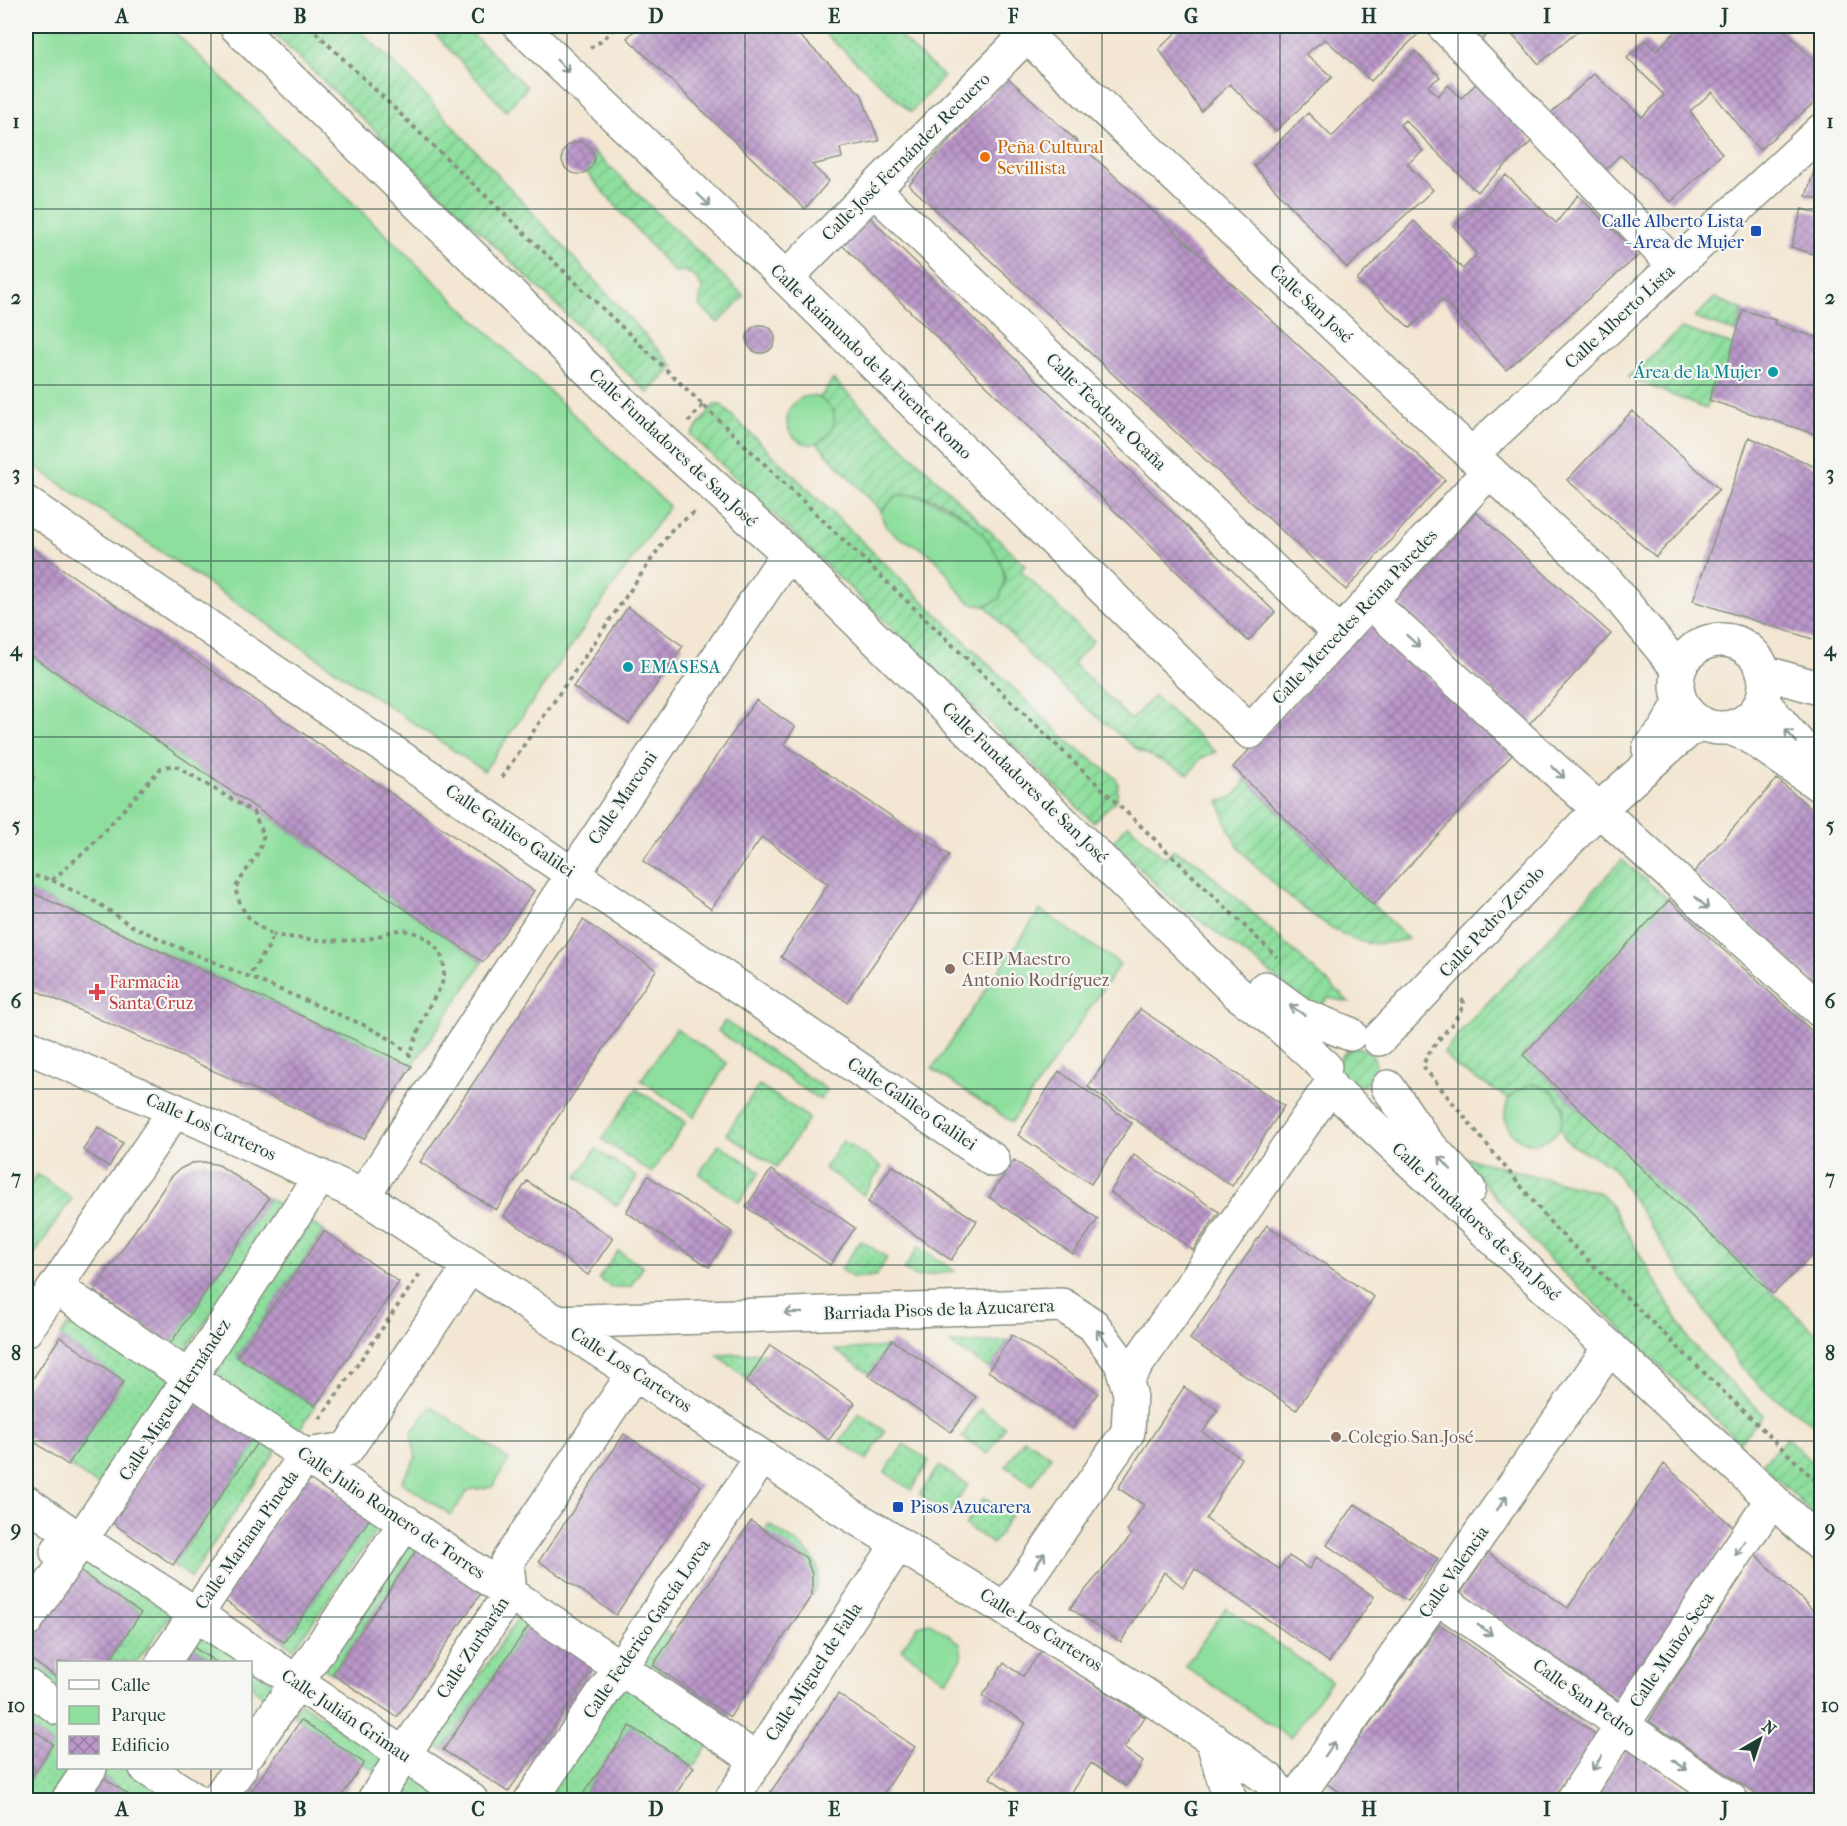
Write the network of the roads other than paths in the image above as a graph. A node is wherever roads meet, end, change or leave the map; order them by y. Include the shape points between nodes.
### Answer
1 (236, 26) edge
2 (520, 26) edge
3 (1444, 26) edge
4 (1022, 30) edge
5 (1821, 130) edge
6 (874, 190) junction
7 (1675, 266) junction
8 (786, 278) junction
9 (1480, 463) junction
10 (26, 503) edge
11 (788, 553) junction
12 (1607, 582) junction
13 (1370, 602) junction
14 (1339, 633) junction
15 (1702, 644) junction
16 (1679, 669) junction
17 (1821, 689) edge
18 (1763, 691) junction
19 (1218, 702) joint
20 (1821, 706) edge
21 (1705, 718) junction
22 (1821, 770) edge
23 (1821, 787) edge
24 (1602, 806) junction
25 (1112, 868) junction
26 (573, 873) junction
27 (1821, 1012) edge
28 (1364, 1037) junction
29 (26, 1046) edge
30 (1332, 1083) junction
31 (1388, 1087) junction
32 (175, 1110) junction
33 (993, 1160) dead end
34 (320, 1176) junction
35 (363, 1196) junction
36 (470, 1266) junction
37 (55, 1287) junction
38 (556, 1322) junction
39 (26, 1330) edge
40 (1610, 1347) junction
41 (635, 1372) junction
42 (191, 1376) junction
43 (1126, 1380) junction
44 (306, 1455) junction
45 (762, 1457) junction
46 (1772, 1500) junction
47 (26, 1502) edge
48 (406, 1522) junction
49 (76, 1536) junction
50 (898, 1544) junction
51 (1821, 1546) edge
52 (509, 1577) junction
53 (1437, 1597) junction
54 (26, 1598) edge
55 (1006, 1608) junction
56 (196, 1614) junction
57 (26, 1621) edge
58 (164, 1661) edge
59 (621, 1668) junction
60 (297, 1682) junction
61 (26, 1685) edge
62 (57, 1707) edge
63 (1622, 1725) junction
64 (1212, 1739) junction
65 (252, 1748) edge
66 (404, 1755) junction
67 (757, 1760) junction
68 (89, 1769) edge
69 (149, 1769) edge
70 (239, 1769) edge
71 (1293, 1797) edge
72 (68, 1800) edge
73 (195, 1800) edge
74 (217, 1800) edge
75 (374, 1800) edge
76 (471, 1800) edge
77 (531, 1800) edge
78 (731, 1800) edge
79 (1230, 1800) edge
80 (1244, 1800) edge
81 (1573, 1800) edge
82 (1731, 1800) edge

1 - 11 street, Calle Fundadores de San José via 667,445
2 -> 8 street, Calle Raimundo de la Fuente Romo
3 - 7 street
4 - 6 street, Calle José Fernández Recuero
4 - 9 street, Calle San José
5 - 7 street, Calle Alberto Lista
6 - 8 street, Calle José Fernández Recuero
6 - 14 street, Calle Teodora Ocaña
7 - 9 street, Calle Alberto Lista
8 - 19 street, Calle Raimundo de la Fuente Romo
9 - 12 street, Calle San José
9 - 13 street, Calle Mercedes Reina Paredes
10 - 26 street, Calle Galileo Galilei
11 - 25 street, Calle Fundadores de San José
11 - 26 street, Calle Marconi
12 - 15 street, Calle San José via 1673,629
12 - 16 street, Calle San José
13 - 14 street, Calle Mercedes Reina Paredes
13 -> 24 street
14 - 19 street, Calle Mercedes Reina Paredes via 1250,732
15 - 16 street via 1685,658
15 - 18 street via 1720,640 1747,648 1758,659
16 - 21 street via 1676,682
17 - 18 street
18 - 20 street
18 - 21 street via 1742,723
22 -> 18 street
21 - 23 street via 1766,746
21 - 24 street, Calle Pedro Zerolo via 1665,730
24 -> 27 street
24 - 28 street, Calle Pedro Zerolo
28 -> 25 street, Calle Fundadores de San José via 1302,1015 1227,962
25 - 30 street, Calle Fundadores de San José via 1237,993 1276,1022
26 - 33 street, Calle Galileo Galilei
26 - 35 street, Calle Marconi
28 - 30 street via 1332,1046
28 - 31 street via 1387,1046 1394,1066
29 - 32 street, Calle Los Carteros
30 - 31 street via 1362,1102 1381,1095
30 - 40 street, Calle Fundadores de San José
30 - 43 street
40 -> 31 street, Calle Fundadores de San José via 1425,1141
32 - 34 street, Calle Los Carteros
32 - 37 street
34 - 35 street, Calle Los Carteros
34 - 42 street, Calle Miguel Hernández
35 - 36 street, Calle Los Carteros
36 - 38 street, Calle Los Carteros
36 - 44 street, Calle Mariana Pineda via 347,1449
37 - 39 street
37 - 42 street, Calle Julio Romero de Torres
38 - 41 street, Calle Los Carteros
43 -> 38 street, Barriada Pisos de la Azucarera via 1121,1363 1093,1326 1062,1305
40 - 46 street, Calle Fundadores de San José
53 -> 40 street, Calle Valencia
41 - 45 street, Calle Los Carteros
41 - 52 street, Calle Zurbarán
42 - 44 street, Calle Julio Romero de Torres
42 - 49 street, Calle Miguel Hernández
55 -> 43 street, Barriada Pisos de la Azucarera via 1128,1432 1130,1393
44 - 48 street, Calle Julio Romero de Torres
44 - 56 street, Calle Mariana Pineda
45 - 50 street, Calle Los Carteros
45 - 59 street, Calle Federico García Lorca
46 - 51 street, Calle Fundadores de San José
46 -> 63 street, Calle Muñoz Seca
47 - 49 street, Calle Julián Grimau
48 - 52 street, Calle Julio Romero de Torres
48 - 60 street
49 - 54 street
49 - 56 street, Calle Julián Grimau
49 - 57 street, Calle Miguel Hernández
50 - 55 street, Calle Los Carteros
50 - 67 street, Calle Miguel de Falla
52 - 59 street, Calle Julio Romero de Torres
52 - 66 street, Calle Zurbarán
53 -> 63 street, Calle San Pedro
71 -> 53 street, Calle Valencia
55 - 64 street, Calle Los Carteros
56 - 58 street, Calle Mariana Pineda
56 - 60 street, Calle Julián Grimau
59 - 67 street, Calle Julio Romero de Torres
59 - 77 street, Calle Federico García Lorca
60 - 65 street
60 - 66 street, Calle Julián Grimau
61 - 62 street
63 -> 81 street, Calle Muñoz Seca
63 -> 82 street, Calle San Pedro
64 - 71 street, Calle Los Carteros
64 - 79 street
66 - 75 street, Calle Zurbarán
66 - 76 street, Calle Julián Grimau
67 - 78 street, Calle Miguel de Falla
68 - 72 street
69 - 73 street
70 - 74 street
71 - 80 street via 1256,1793

